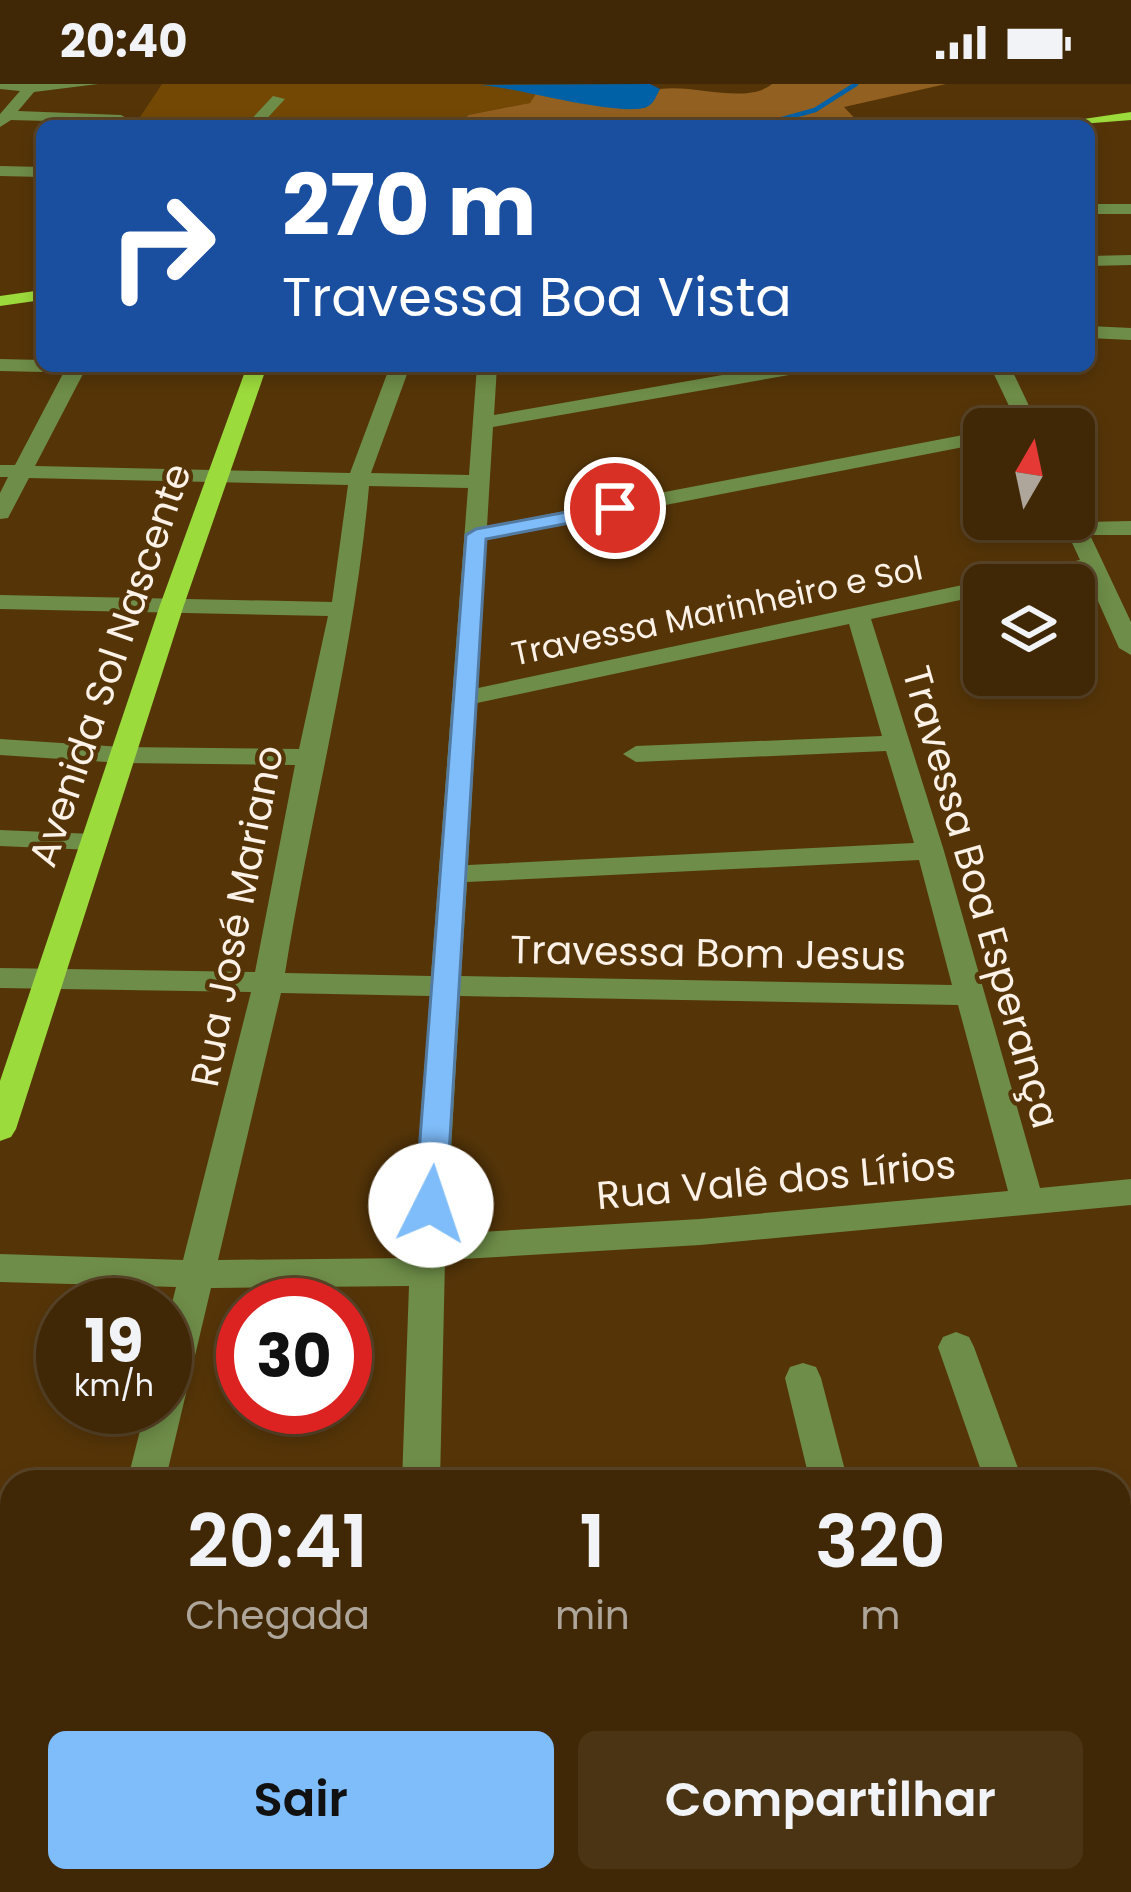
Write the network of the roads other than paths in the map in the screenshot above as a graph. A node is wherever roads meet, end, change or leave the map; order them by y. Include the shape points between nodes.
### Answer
1 (91, 84) edge
2 (0, 85) edge
3 (30, 88) junction
4 (278, 99) dead end
5 (6, 112) edge
6 (1131, 116) edge
7 (121, 119) dead end
8 (258, 120) edge
9 (1095, 121) edge
10 (1131, 125) edge
11 (1095, 131) edge
12 (0, 171) edge
13 (36, 172) edge
14 (1095, 209) edge
15 (1131, 209) edge
16 (1131, 260) edge
17 (1095, 261) edge
18 (36, 283) edge
19 (0, 289) edge
20 (36, 296) edge
21 (0, 302) edge
22 (1095, 332) edge
23 (1131, 334) edge
24 (0, 365) edge
25 (36, 366) edge
26 (74, 372) edge
27 (255, 372) edge
28 (398, 372) edge
29 (487, 372) edge
30 (772, 372) edge
31 (1003, 372) edge
32 (1019, 408) edge
33 (484, 423) junction
34 (963, 441) edge
35 (11, 471) edge
36 (220, 474) junction
37 (359, 477) junction
38 (480, 482) junction
39 (0, 513) edge
40 (1095, 525) edge
41 (1131, 528) edge
42 (476, 535) junction
43 (1081, 540) edge
44 (1092, 564) edge
45 (1095, 570) edge
46 (963, 593) edge
47 (0, 602) edge
48 (172, 605) junction
49 (342, 609) junction
50 (858, 616) junction
51 (1131, 648) edge
52 (464, 698) junction
53 (897, 743) junction
54 (0, 747) edge
55 (636, 754) dead end
56 (122, 755) junction
57 (309, 758) junction
58 (0, 838) edge
59 (93, 842) junction
60 (930, 850) junction
61 (452, 874) junction
62 (0, 978) edge
63 (47, 978) junction
64 (268, 984) junction
65 (444, 989) junction
66 (971, 994) junction
67 (1, 1124) edge
68 (1131, 1192) edge
69 (1028, 1200) junction
70 (428, 1260) junction
71 (0, 1268) edge
72 (200, 1274) junction
73 (956, 1347) dead end
74 (803, 1378) dead end
75 (149, 1470) edge
76 (421, 1470) edge
77 (826, 1470) edge
78 (1000, 1470) edge

1 - 3 street
2 - 3 street
3 - 5 street
4 - 8 street
5 - 7 street
6 - 9 main road
10 - 11 main road
12 - 13 street
14 - 15 street
16 - 17 street
18 - 19 main road
20 - 21 main road
22 - 23 street
24 - 25 street
26 - 35 street
27 - 36 main road, Avenida Sol Nascente
28 - 37 street, Rua José Mariano
29 - 33 street
30 - 33 street
31 - 32 street
33 - 38 street
34 - 42 street
35 - 36 street
35 - 39 street
36 - 37 street
36 - 48 main road, Avenida Sol Nascente
37 - 38 street
37 - 49 street, Rua José Mariano
38 - 42 street
40 - 41 street
42 - 52 street
43 - 44 street
45 - 51 street
46 - 50 street, Travessa Marinheiro e Sol
47 - 48 street
48 - 49 street
48 - 56 main road, Avenida Sol Nascente
49 - 57 street, Rua José Mariano
50 - 52 street, Travessa Marinheiro e Sol
50 - 53 street, Travessa Boa Esperança
52 - 61 street
53 - 55 street
53 - 60 street, Travessa Boa Esperança
54 - 56 street
56 - 57 street
56 - 59 main road, Avenida Sol Nascente
57 - 64 street, Rua José Mariano
58 - 59 street
59 - 63 main road, Avenida Sol Nascente
60 - 61 street
60 - 66 street, Travessa Boa Esperança
61 - 65 street
62 - 63 street, Travessa Bom Jesus
63 - 64 street, Travessa Bom Jesus
63 - 67 main road, Avenida Sol Nascente
64 - 65 street, Travessa Bom Jesus
64 - 72 street, Rua José Mariano
65 - 66 street, Travessa Bom Jesus
65 - 70 street
66 - 69 street, Travessa Boa Esperança
68 - 69 street, Rua Valê dos Lírios
69 - 70 street, Rua Valê dos Lírios
70 - 72 street, Rua Valê dos Lírios
70 - 76 street
71 - 72 street, Rua Valê dos Lírios
72 - 75 street, Rua José Mariano
73 - 78 street
74 - 77 street

